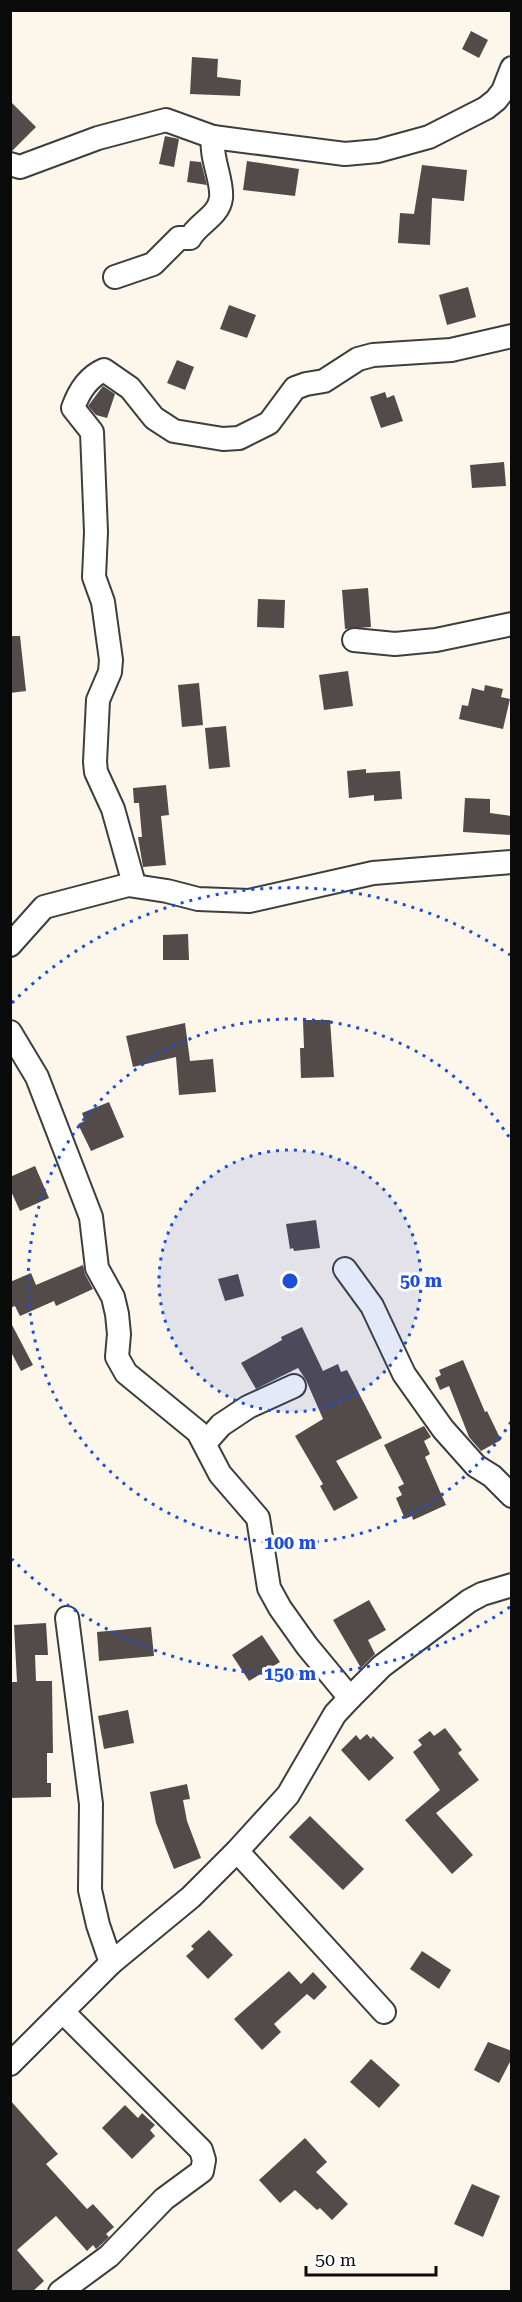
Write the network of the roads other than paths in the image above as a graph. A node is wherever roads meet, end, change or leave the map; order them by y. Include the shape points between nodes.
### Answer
1 (512, 68) edge
2 (213, 137) junction
3 (10, 164) edge
4 (115, 277) dead end
5 (512, 336) edge
6 (512, 624) edge
7 (354, 640) dead end
8 (512, 862) edge
9 (134, 884) junction
10 (10, 945) edge
11 (10, 1032) edge
12 (345, 1269) dead end
13 (294, 1386) dead end
14 (205, 1443) junction
15 (512, 1496) edge
16 (512, 1585) edge
17 (68, 1618) dead end
18 (350, 1698) junction
19 (237, 1851) junction
20 (111, 1963) junction
21 (63, 2012) junction
22 (384, 2013) dead end
23 (10, 2064) edge
24 (60, 2292) edge

1 - 2 street via 503,91 486,108 429,137 378,152 345,154
2 - 3 street via 166,120 98,138 20,167
2 - 4 street via 221,199 209,220 195,229 190,238 179,238 153,264
5 - 9 street via 451,350 358,359 324,381 295,388 269,423 239,438 174,431 154,418 130,388 104,370 92,375 77,396 73,408 92,432 94,577 103,602 111,660 98,700 96,772 113,809
6 - 7 street via 436,640 395,644
8 - 9 street via 374,873 249,901 198,899
9 - 10 street via 44,907
11 - 14 street via 37,1077 91,1217 97,1268 113,1297 117,1314 117,1356 126,1373 198,1431
12 - 15 street via 372,1306 404,1374 443,1429 476,1466
13 - 14 street via 248,1407 221,1425
14 - 18 street via 220,1474 258,1518 269,1588 280,1608
16 - 18 street via 469,1601 382,1665
17 - 20 street via 91,1804 90,1890
18 - 19 street via 335,1714 288,1795
19 - 20 street via 191,1897
19 - 22 street
20 - 21 street
21 - 23 street
21 - 24 street via 201,2150 204,2160 202,2171 164,2199 109,2256

